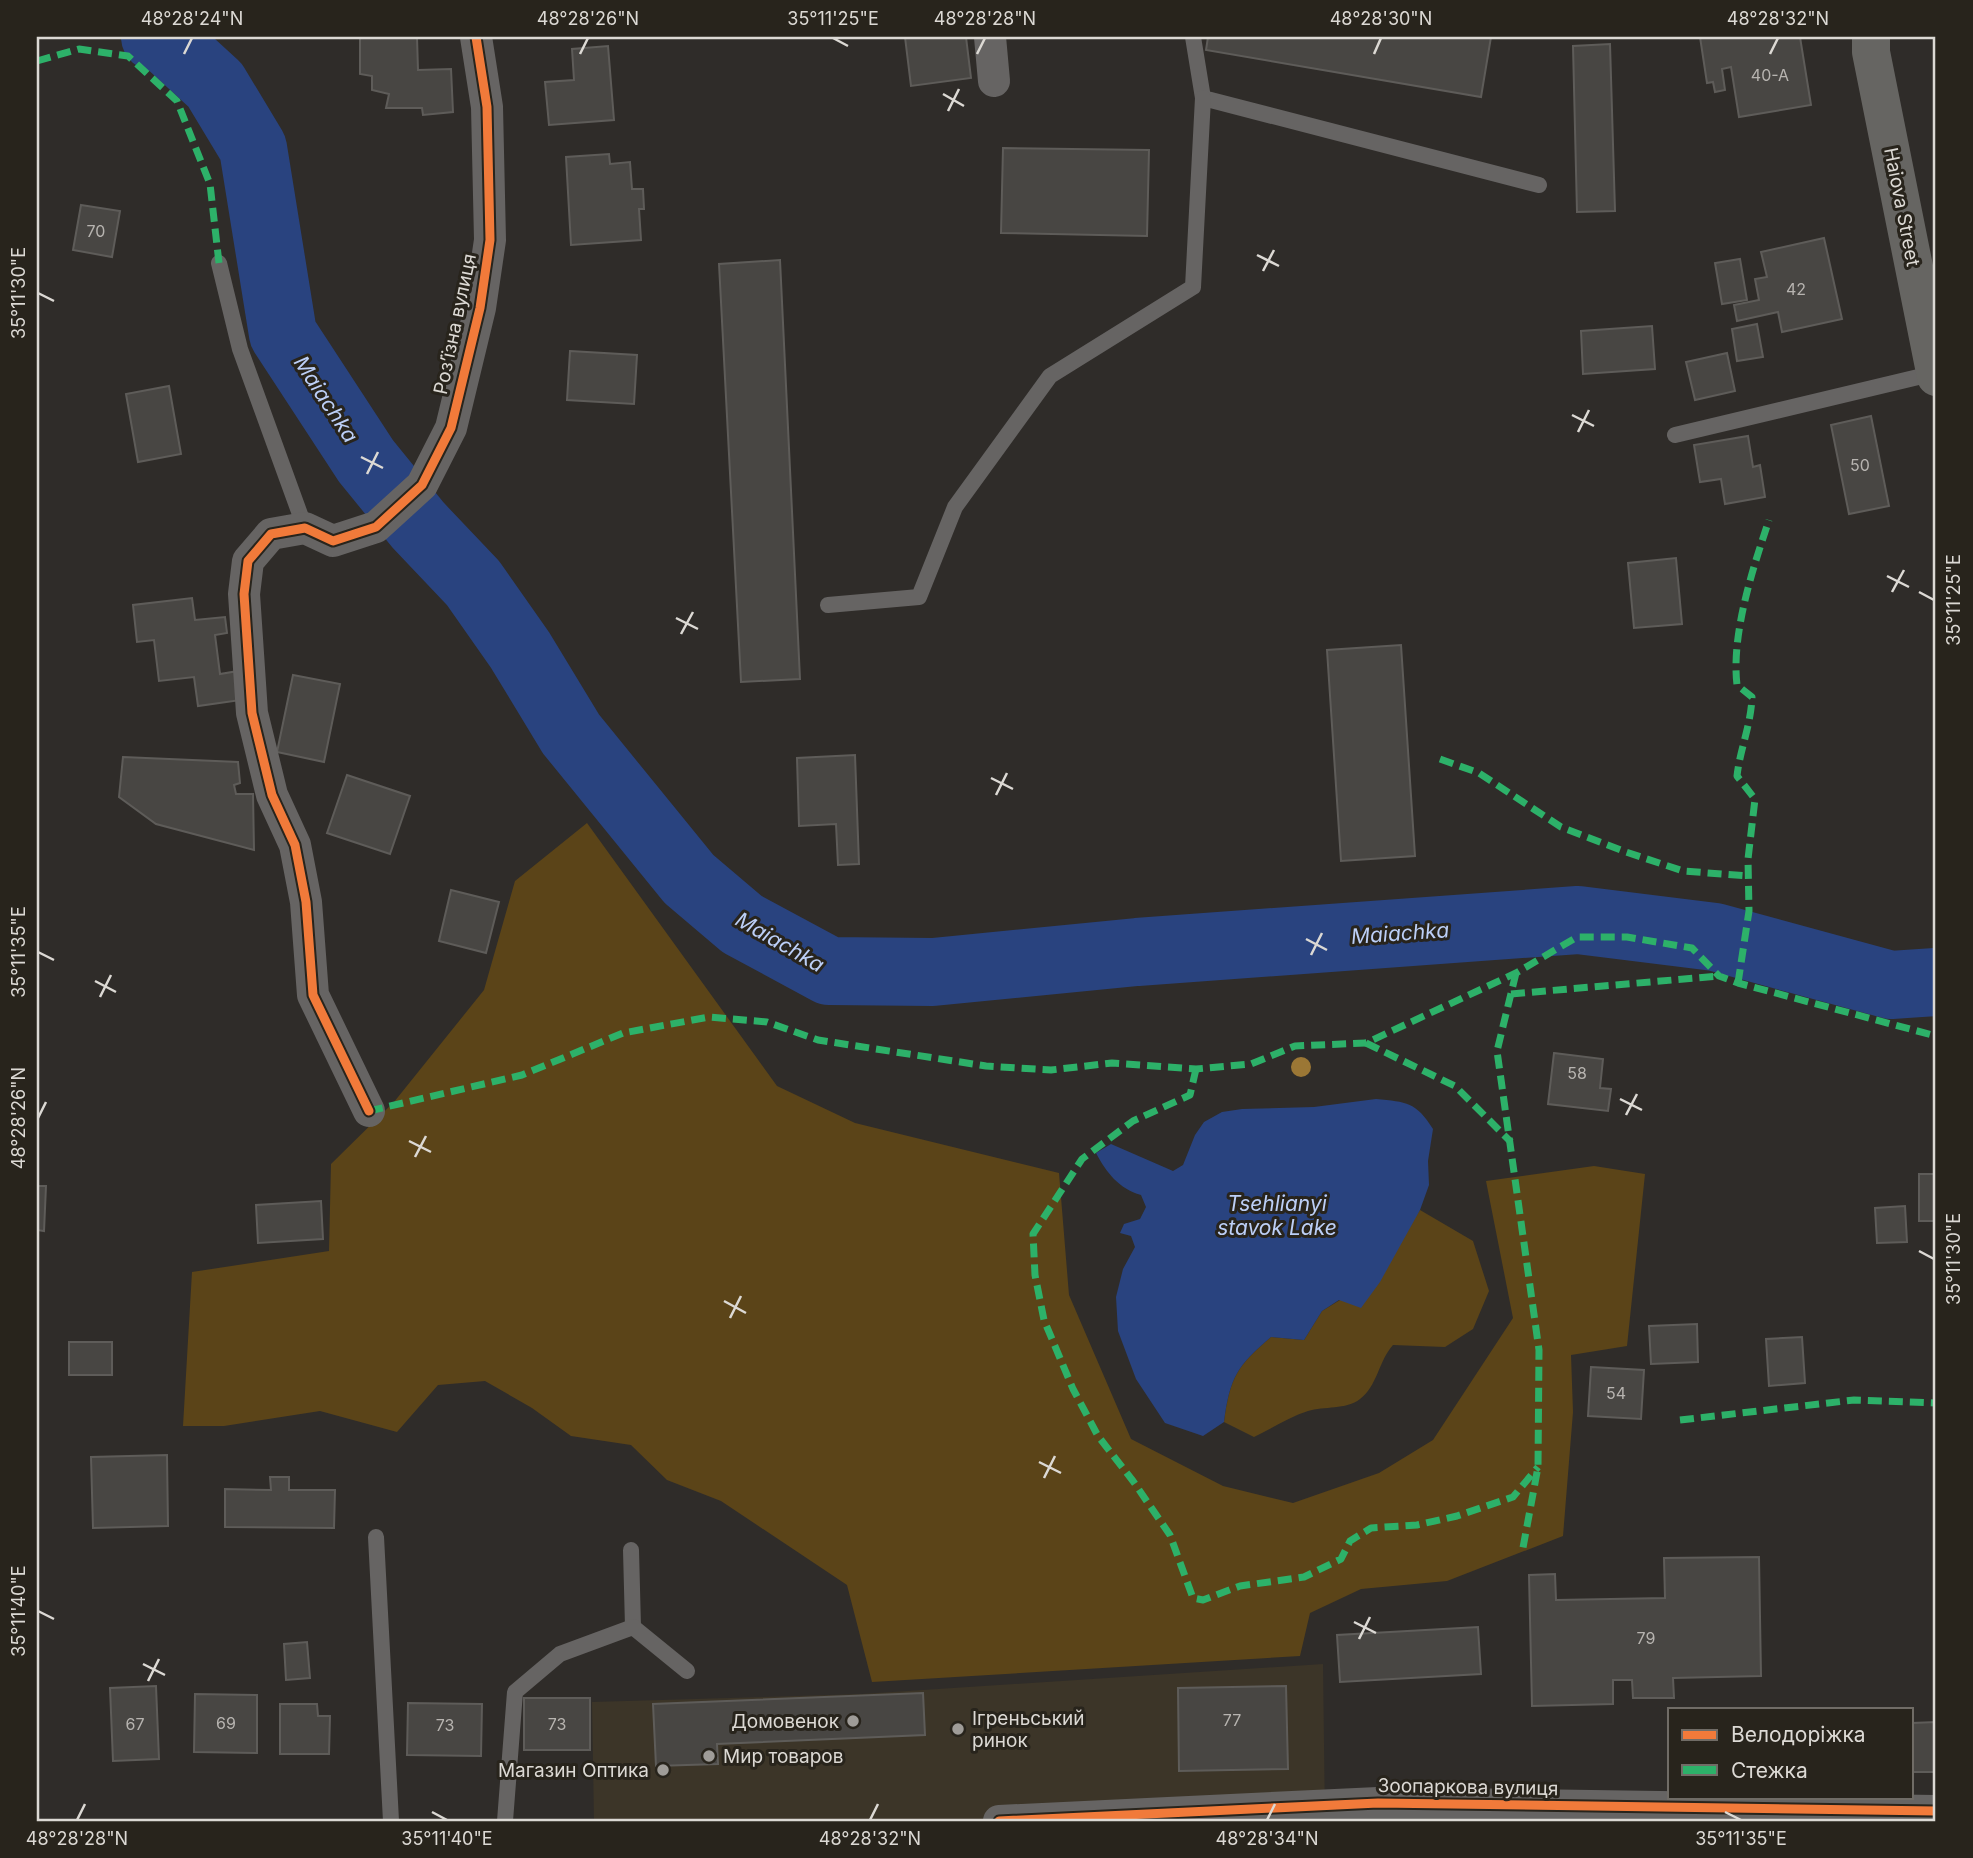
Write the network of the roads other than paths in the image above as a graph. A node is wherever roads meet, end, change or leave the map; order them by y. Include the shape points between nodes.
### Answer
1 (476, 37) edge
2 (990, 37) edge
3 (1193, 37) edge
4 (1871, 37) edge
5 (994, 81) dead end
6 (1203, 98) junction
7 (1539, 185) dead end
8 (219, 263) dead end
9 (1936, 374) edge
10 (1675, 435) dead end
11 (305, 528) junction
12 (828, 605) dead end
13 (369, 1111) dead end
14 (376, 1537) dead end
15 (631, 1550) dead end
16 (632, 1627) junction
17 (687, 1671) dead end
18 (1378, 1812) edge
19 (1929, 1814) edge
20 (391, 1821) edge
21 (505, 1821) edge
22 (999, 1821) edge

1 - 11 street, Розʼїзна вулиця via 487,107 490,240 480,308 451,428 422,485 376,527 333,541
2 - 5 street
3 - 6 lane
4 - 9 main road, Haiova Street
6 - 7 lane
6 - 12 lane via 1193,287 1050,376 955,507 919,597
8 - 11 lane via 240,349
9 - 10 lane
11 - 13 street via 271,534 248,561 244,594 253,713 272,795 295,845 306,902 313,995
14 - 20 lane
15 - 16 lane
16 - 17 lane
16 - 21 lane via 560,1654 515,1692
18 - 19 street, Зоопаркова вулиця
18 - 22 street, Зоопаркова вулиця

